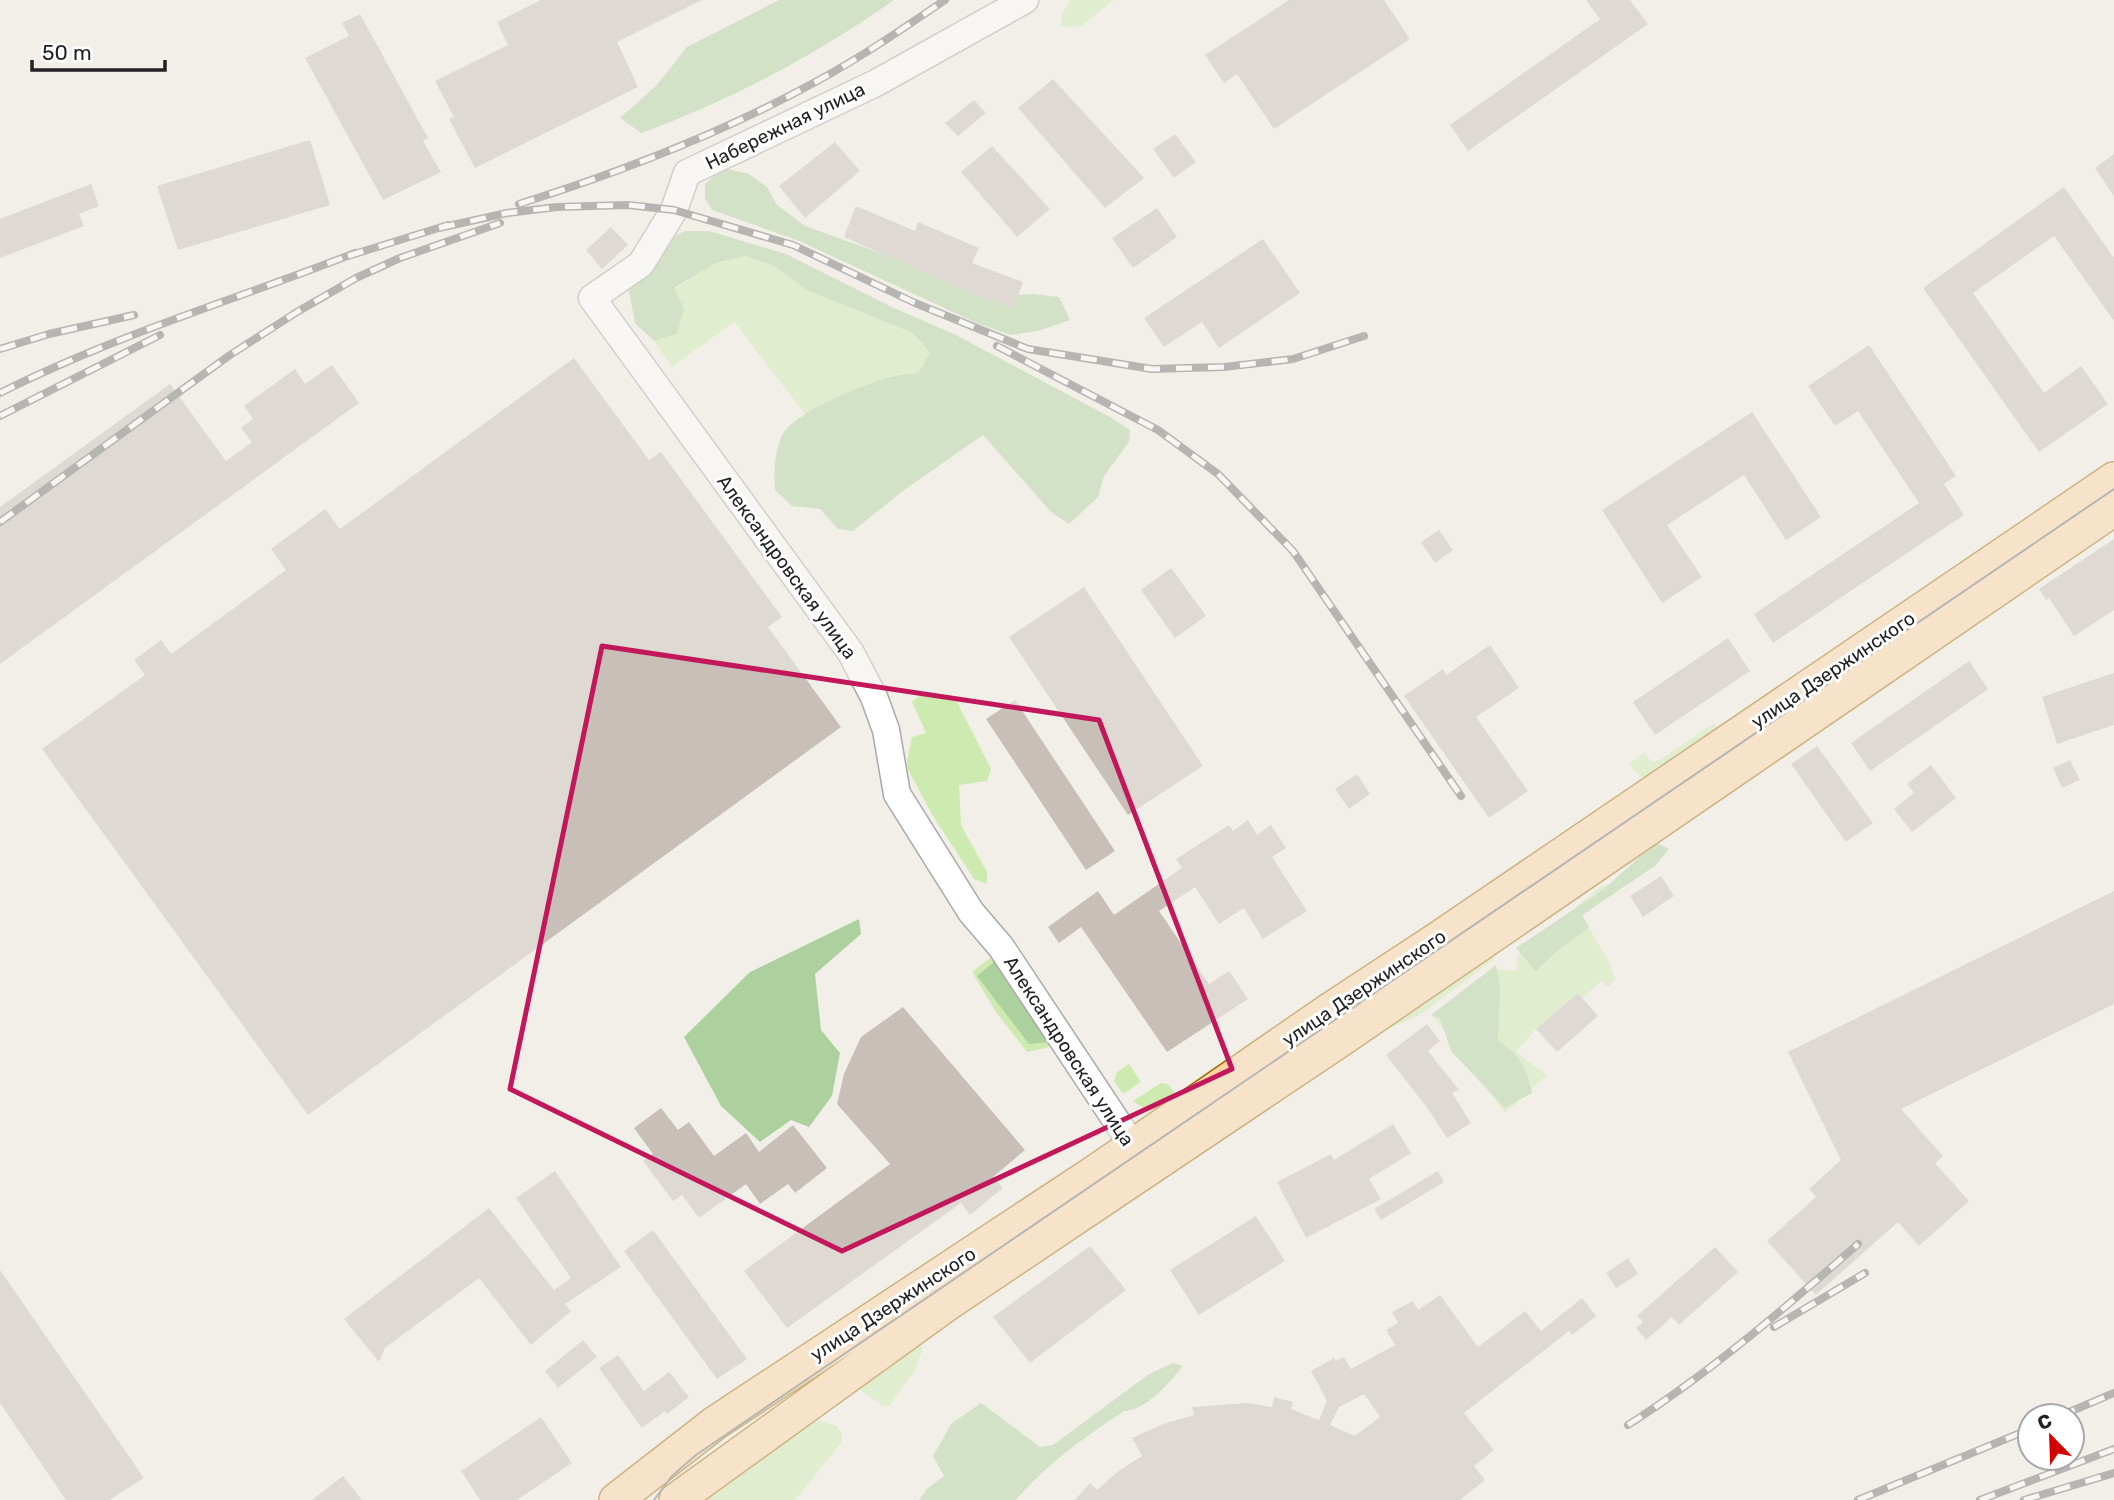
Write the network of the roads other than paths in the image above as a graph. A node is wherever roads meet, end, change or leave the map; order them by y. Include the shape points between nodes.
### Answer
1 (1025, 0) edge
2 (592, 298) joint
3 (2114, 479) edge
4 (2114, 509) edge
5 (1141, 1158) junction
6 (616, 1500) edge
7 (676, 1500) edge

1 - 2 street, Набережная улица via 876,83 687,173 674,210 641,264
2 - 5 street, Александровская улица via 851,653 886,730 897,794 971,912 1001,947
3 - 5 main road, улица Дзержинского via 1328,1011
4 - 5 main road, улица Дзержинского
5 - 6 main road, улица Дзержинского via 725,1416
5 - 7 main road, улица Дзержинского

